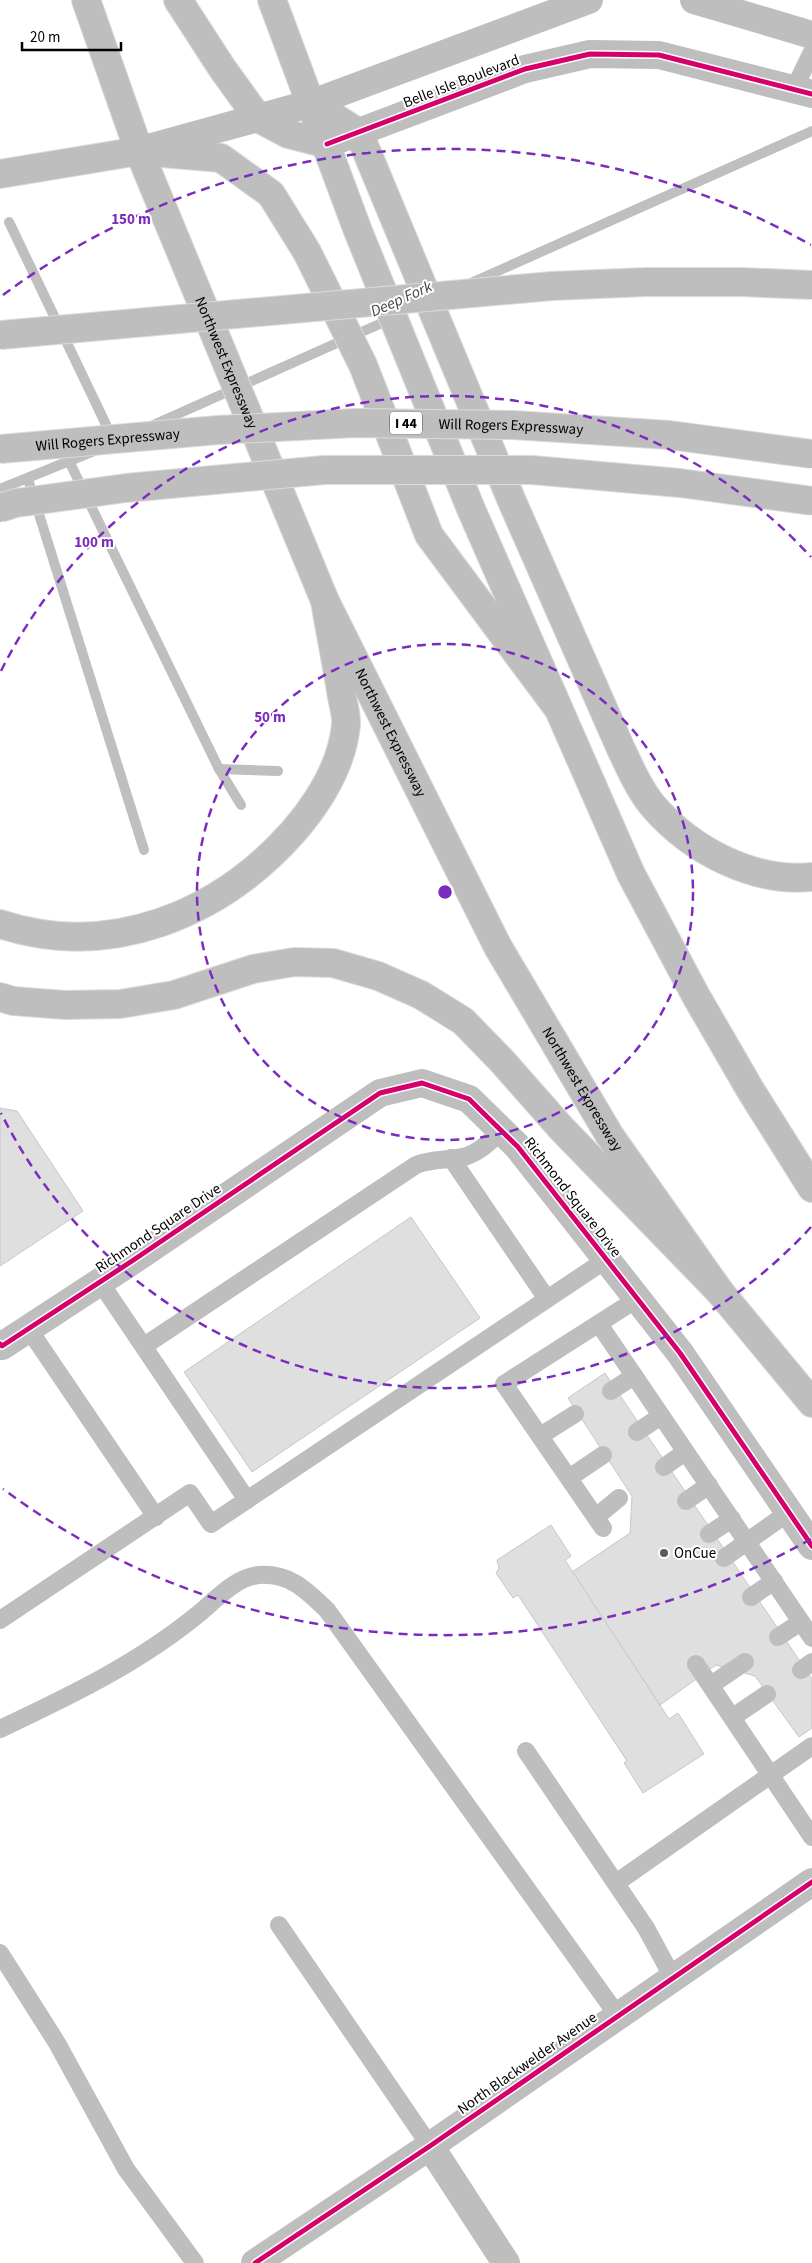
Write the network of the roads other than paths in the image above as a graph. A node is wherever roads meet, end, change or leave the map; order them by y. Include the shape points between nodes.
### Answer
1 (86, 0) edge
2 (178, 0) edge
3 (272, 0) edge
4 (589, 0) edge
5 (694, 0) edge
6 (812, 35) edge
7 (812, 52) edge
8 (803, 92) edge
9 (312, 103) junction
10 (258, 118) junction
11 (359, 133) junction
12 (327, 144) junction
13 (139, 150) junction
14 (0, 174) edge
15 (812, 285) edge
16 (0, 335) edge
17 (0, 449) edge
18 (812, 454) edge
19 (812, 501) edge
20 (0, 508) edge
21 (325, 601) junction
22 (557, 707) junction
23 (812, 877) edge
24 (0, 924) edge
25 (0, 997) edge
26 (502, 1131) junction
27 (451, 1158) junction
28 (812, 1188) edge
29 (607, 1260) junction
30 (100, 1282) junction
31 (720, 1292) junction
32 (547, 1299) junction
33 (638, 1299) junction
34 (599, 1324) junction
35 (28, 1328) junction
36 (0, 1344) edge
37 (144, 1346) junction
38 (634, 1376) junction
39 (611, 1391) dead end
40 (812, 1403) edge
41 (575, 1414) dead end
42 (662, 1416) junction
43 (637, 1432) dead end
44 (540, 1436) junction
45 (685, 1452) junction
46 (603, 1455) dead end
47 (664, 1467) dead end
48 (569, 1478) junction
49 (709, 1485) junction
50 (619, 1498) dead end
51 (247, 1500) junction
52 (686, 1501) dead end
53 (788, 1512) junction
54 (156, 1517) junction
55 (732, 1519) junction
56 (709, 1534) dead end
57 (747, 1542) junction
58 (812, 1546) edge
59 (724, 1558) dead end
60 (774, 1581) junction
61 (750, 1597) dead end
62 (0, 1620) edge
63 (801, 1622) junction
64 (778, 1637) dead end
65 (812, 1638) edge
66 (745, 1662) dead end
67 (696, 1664) dead end
68 (711, 1685) junction
69 (767, 1694) dead end
70 (733, 1717) junction
71 (0, 1729) edge
72 (812, 1746) edge
73 (526, 1752) dead end
74 (772, 1774) junction
75 (812, 1837) edge
76 (812, 1882) edge
77 (616, 1883) junction
78 (279, 1925) dead end
79 (0, 1953) edge
80 (673, 1978) junction
81 (618, 2016) junction
82 (430, 2146) junction
83 (195, 2263) edge
84 (255, 2263) edge
85 (506, 2263) edge

1 - 13 main road, Northwest Expressway
2 - 10 main road
3 - 9 main road
4 - 9 main road, Belle Isle Boulevard
5 - 6 main road
7 - 8 lane
8 - 11 main road, Belle Isle Boulevard via 659,56 590,54 525,69
9 - 10 main road, Belle Isle Boulevard
9 - 11 main road
9 - 12 main road
10 - 12 main road via 288,134
10 - 13 main road, Belle Isle Boulevard
11 - 12 main road, Belle Isle Boulevard
11 - 23 main road, bridge via 510,499 637,781 652,804 690,840 739,866 772,876
12 - 22 main road, bridge via 358,232 471,509
13 - 14 main road
13 - 21 main road, Northwest Expressway, bridge
13 - 22 main road, bridge via 221,158 271,194 306,252 364,365 429,535
15 - 16 main road, bridge via 646,282 552,286
17 - 18 main road, Will Rogers Expressway / I 44, bridge via 218,430 356,423 513,425 669,434
19 - 20 main road, bridge via 680,483 532,470 324,470 126,488
21 - 24 main road via 346,724 336,765 321,794 274,853 240,881 200,907 158,924 107,935 70,937
21 - 31 main road, Northwest Expressway via 498,947 610,1136
22 - 28 main road via 632,874 691,987
25 - 31 main road via 65,1005 120,1004 174,994 253,969 294,962 333,963 378,976 421,995 463,1021 561,1128
26 - 27 lane via 477,1151
26 - 29 main road, Richmond Square Drive
26 - 30 main road, Richmond Square Drive via 469,1099 422,1083 380,1093
27 - 32 lane
27 - 37 lane via 428,1160 416,1165
29 - 32 lane
29 - 33 main road, Richmond Square Drive
30 - 35 main road, Richmond Square Drive
30 - 37 lane
31 - 40 main road, Northwest Expressway
32 - 51 lane
33 - 34 lane
33 - 53 main road, Richmond Square Drive via 680,1353
34 - 38 lane
34 - 44 lane via 504,1384
35 - 36 main road, Richmond Square Drive via 2,1346
35 - 54 lane
37 - 51 lane
38 - 39 lane
38 - 42 lane
41 - 44 lane
42 - 43 lane
42 - 45 lane
44 - 48 lane
45 - 47 lane
45 - 49 lane
46 - 48 lane
48 - 50 lane via 599,1522
49 - 52 lane
49 - 55 lane
51 - 54 lane via 211,1524 190,1493
53 - 57 lane
53 - 58 main road, Richmond Square Drive
54 - 62 lane
55 - 56 lane
55 - 57 lane
57 - 59 lane
57 - 60 lane
60 - 61 lane
60 - 63 lane
63 - 64 lane
63 - 65 lane
66 - 68 lane
67 - 68 lane
68 - 70 lane
69 - 70 lane
70 - 74 lane
71 - 81 lane via 83,1690 133,1661 176,1633 233,1585 258,1575 284,1576 327,1610
72 - 74 lane
73 - 77 lane
74 - 75 lane
74 - 77 lane
76 - 80 main road, North Blackwelder Avenue
77 - 80 lane via 646,1928
78 - 82 lane
79 - 83 lane via 56,2043 126,2169
80 - 81 main road, North Blackwelder Avenue
81 - 82 main road, North Blackwelder Avenue
82 - 84 main road, North Blackwelder Avenue
82 - 85 main road

